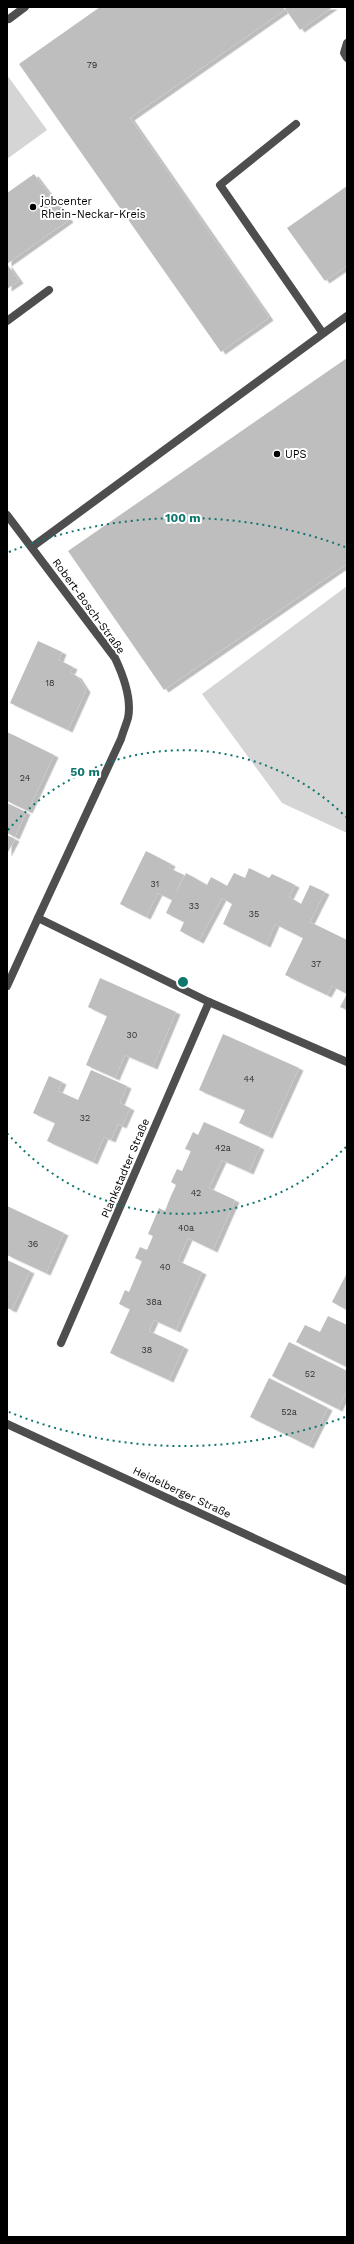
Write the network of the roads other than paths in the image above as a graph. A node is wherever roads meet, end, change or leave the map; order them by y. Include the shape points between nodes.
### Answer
1 (24, 7) edge
2 (9, 19) dead end
3 (347, 43) edge
4 (347, 58) edge
5 (296, 124) dead end
6 (49, 290) dead end
7 (347, 316) edge
8 (7, 321) edge
9 (322, 332) junction
10 (7, 515) edge
11 (32, 547) junction
12 (38, 918) junction
13 (7, 986) edge
14 (209, 1002) junction
15 (347, 1062) edge
16 (61, 1343) dead end
17 (7, 1424) edge
18 (347, 1581) edge

1 - 2 street
3 - 4 street via 344,53
5 - 9 street via 220,185
6 - 8 street
7 - 9 street
9 - 11 street
10 - 11 street, Robert-Bosch-Straße
11 - 12 street, Robert-Bosch-Straße via 115,658 123,674 128,717 121,739
12 - 13 street
12 - 14 street
14 - 15 street
14 - 16 street, Plankstadter Straße
17 - 18 street, Heidelberger Straße

